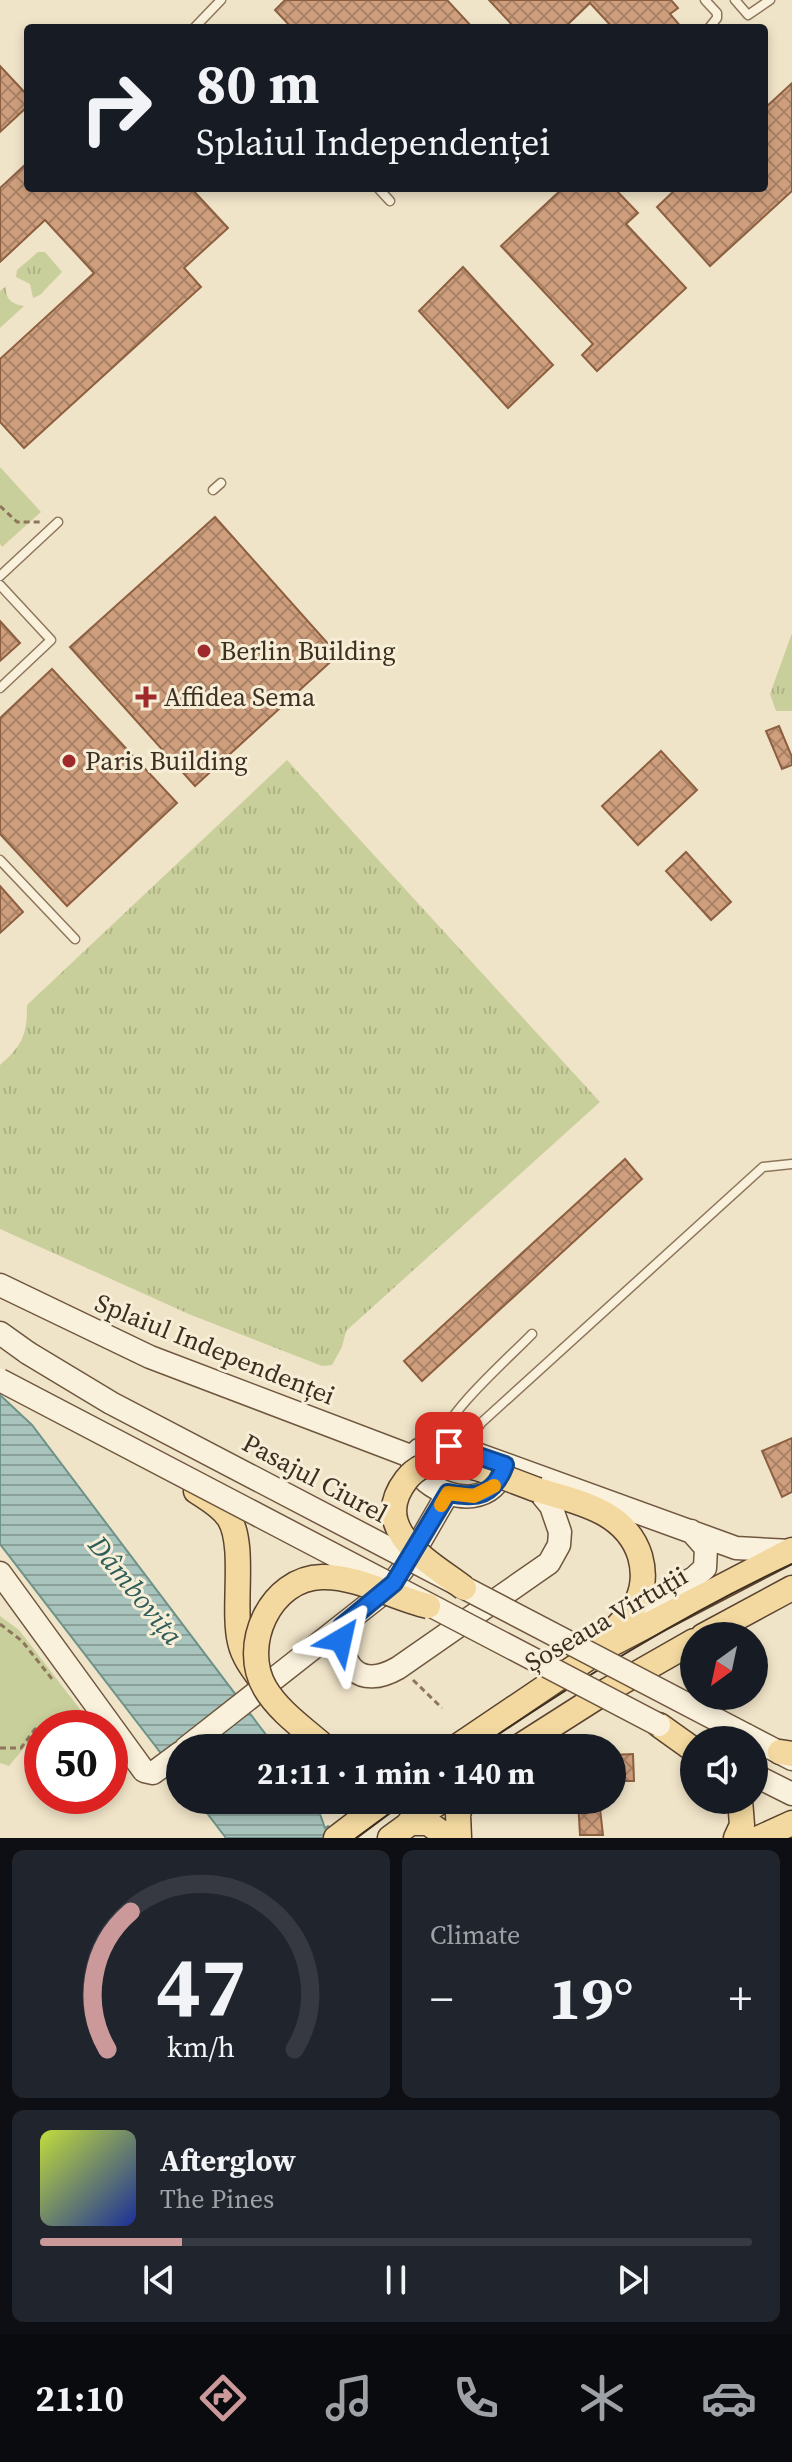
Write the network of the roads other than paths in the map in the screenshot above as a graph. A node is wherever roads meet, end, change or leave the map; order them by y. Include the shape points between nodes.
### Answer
1 (221, 0) edge
2 (705, 0) edge
3 (735, 0) edge
4 (770, 0) edge
5 (198, 24) edge
6 (712, 24) edge
7 (382, 192) edge
8 (390, 201) dead end
9 (221, 483) dead end
10 (213, 490) dead end
11 (58, 522) road end
12 (0, 576) edge
13 (0, 585) edge
14 (0, 688) edge
15 (0, 860) edge
16 (75, 939) dead end
17 (792, 1164) edge
18 (0, 1285) edge
19 (0, 1333) edge
20 (532, 1334) dead end
21 (0, 1380) edge
22 (452, 1447) junction
23 (413, 1457) junction
24 (162, 1465) junction
25 (505, 1465) junction
26 (538, 1490) junction
27 (448, 1493) junction
28 (690, 1530) junction
29 (791, 1550) edge
30 (0, 1573) edge
31 (464, 1588) junction
32 (792, 1588) edge
33 (428, 1606) junction
34 (729, 1622) edge
35 (342, 1626) junction
36 (631, 1632) junction
37 (680, 1649) edge
38 (600, 1650) junction
39 (261, 1680) junction
40 (659, 1725) junction
41 (204, 1734) edge
42 (311, 1734) edge
43 (477, 1734) edge
44 (539, 1734) edge
45 (680, 1736) edge
46 (680, 1740) edge
47 (788, 1755) edge
48 (166, 1764) edge
49 (768, 1782) edge
50 (792, 1794) edge
51 (358, 1814) edge
52 (422, 1814) edge
53 (458, 1814) edge
54 (741, 1814) edge
55 (409, 1823) junction
56 (792, 1823) edge
57 (336, 1838) edge
58 (390, 1838) edge
59 (449, 1838) edge
60 (459, 1838) edge
61 (736, 1838) edge
62 (759, 1838) edge

1 - 5 lane
2 - 6 lane via 717,13
3 - 4 lane via 748,15
7 - 8 lane
9 - 10 lane
11 - 12 lane
13 - 14 lane via 51,640
15 - 16 lane
17 - 22 lane via 763,1167
18 - 23 main road, Splaiul Independenței via 150,1357
19 - 31 main road, Pasajul Ciurel, bridge via 111,1403
20 - 22 lane via 454,1416 442,1434
21 - 24 main road, bridge
22 - 23 main road via 425,1446
22 - 25 main road
23 - 27 main road via 422,1478
24 - 33 main road, bridge
24 - 39 main road, bridge via 221,1508 232,1525 239,1637
25 - 27 main road via 497,1483 484,1493
25 - 28 main road
26 - 31 main road, bridge via 444,1462 422,1467 407,1479 397,1497 401,1538
26 - 35 main road via 551,1506 560,1532 549,1563 398,1668 378,1677 355,1671 342,1652
26 - 38 main road via 607,1514 638,1551 638,1601
27 - 35 main road via 394,1583
28 - 29 main road via 745,1550
28 - 36 main road via 706,1548 705,1568 650,1602
29 - 36 main road, Șoseaua Virtuții
30 - 48 main road via 144,1771 153,1773
31 - 47 main road, Pasajul Ciurel, bridge
32 - 34 main road
33 - 39 main road, bridge via 338,1578 304,1581 275,1600 262,1622 256,1651
33 - 40 main road, bridge
35 - 41 main road
36 - 38 main road, Șoseaua Virtuții
37 - 44 main road
38 - 43 main road, Șoseaua Virtuții
39 - 42 main road, bridge via 272,1698
40 - 45 main road
40 - 46 main road
49 - 50 main road
51 - 57 main road
52 - 55 main road
53 - 60 main road
54 - 61 main road
55 - 58 main road
55 - 59 main road via 428,1823
56 - 62 main road

